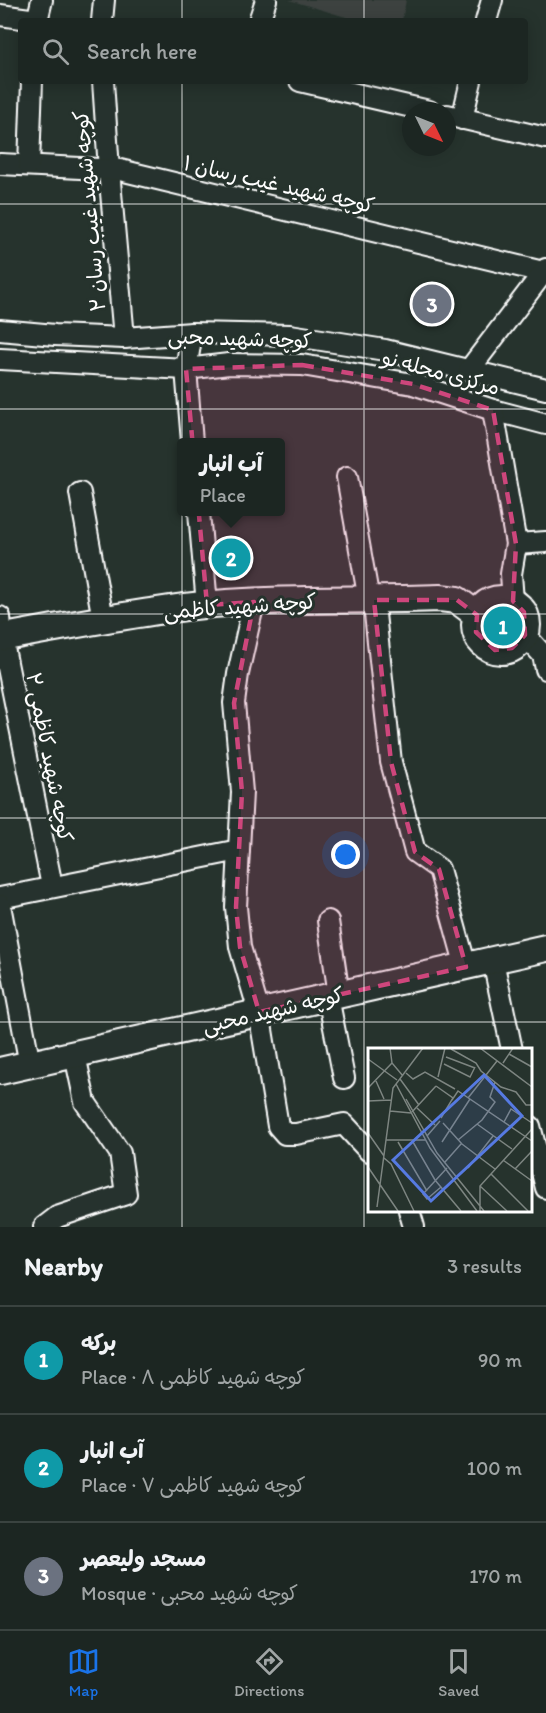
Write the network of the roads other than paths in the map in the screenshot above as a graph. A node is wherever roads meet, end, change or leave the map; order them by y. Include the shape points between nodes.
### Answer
1 (42, 0) edge
2 (104, 0) edge
3 (266, 0) edge
4 (492, 0) edge
5 (0, 15) edge
6 (18, 18) edge
7 (38, 18) edge
8 (102, 18) edge
9 (260, 18) edge
10 (487, 18) edge
11 (32, 84) edge
12 (103, 84) edge
13 (313, 84) edge
14 (470, 84) edge
15 (402, 105) edge
16 (456, 113) edge
17 (456, 117) edge
18 (546, 138) edge
19 (0, 164) edge
20 (29, 165) junction
21 (109, 170) junction
22 (545, 270) edge
23 (0, 330) edge
24 (192, 333) junction
25 (124, 338) junction
26 (0, 359) edge
27 (186, 369) junction
28 (469, 370) junction
29 (546, 389) edge
30 (493, 410) junction
31 (546, 424) edge
32 (192, 438) edge
33 (347, 477) dead end
34 (80, 494) dead end
35 (199, 516) edge
36 (546, 542) edge
37 (516, 544) junction
38 (369, 600) junction
39 (513, 601) junction
40 (254, 602) junction
41 (207, 605) junction
42 (477, 615) junction
43 (103, 619) junction
44 (1, 631) edge
45 (525, 636) junction
46 (546, 669) edge
47 (239, 850) junction
48 (52, 886) junction
49 (0, 898) edge
50 (0, 905) edge
51 (328, 921) dead end
52 (546, 948) edge
53 (493, 961) junction
54 (466, 967) junction
55 (333, 996) junction
56 (259, 1012) junction
57 (512, 1048) edge
58 (75, 1054) junction
59 (30, 1065) junction
60 (0, 1071) edge
61 (344, 1078) dead end
62 (531, 1130) edge
63 (368, 1150) edge
64 (546, 1188) edge
65 (410, 1212) edge
66 (44, 1227) edge
67 (414, 1227) edge

1 - 7 street
2 - 8 street
3 - 9 street
4 - 10 street
5 - 6 street
11 - 20 street
12 - 21 street, کوچه شهید غیب رسان ۲
13 - 15 street
14 - 16 street
17 - 18 street
19 - 20 street, کوچه شهید غیب رسان ۱
20 - 21 street, کوچه شهید غیب رسان ۱
21 - 22 street, کوچه شهید غیب رسان ۱
21 - 25 street, کوچه شهید غیب رسان ۲
22 - 28 street
23 - 25 street, کوچه شهید محبی
24 - 25 street, کوچه شهید محبی
24 - 27 street
24 - 28 street, کوچه شهید محبی via 290,335 385,350
26 - 27 street, مرکزی محله نو
27 - 30 street, مرکزی محله نو via 229,364 302,365 413,384
27 - 32 street
28 - 29 street, کوچه شهید محبی
30 - 31 street, مرکزی محله نو
30 - 37 street
33 - 38 street
34 - 43 street
35 - 41 street
36 - 37 street
37 - 39 street via 511,574
38 - 40 street, کوچه شهید کاظمی
38 - 42 street, کوچه شهید کاظمی via 457,600
38 - 54 street via 375,614 391,762 415,852 439,868
39 - 42 street via 492,600
39 - 45 street via 527,620
40 - 41 street, کوچه شهید کاظمی
40 - 47 street via 234,703 242,792
41 - 43 street, کوچه شهید کاظمی
42 - 45 street via 476,632 486,647 504,651
43 - 44 street, کوچه شهید کاظمی
44 - 48 street, کوچه شهید کاظمی ۲
45 - 46 street via 543,655
47 - 48 street
47 - 56 street via 236,907 240,947
48 - 49 street
50 - 59 street
51 - 55 street
52 - 53 street, کوچه شهید محبی
53 - 54 street, کوچه شهید محبی
53 - 57 street
54 - 55 street, کوچه شهید محبی
55 - 56 street, کوچه شهید محبی
55 - 61 street
56 - 58 street, کوچه شهید محبی
56 - 63 street via 278,1126 285,1134 296,1134 345,1124
58 - 59 street, کوچه شهید محبی
58 - 66 street via 85,1102 120,1153 126,1194 57,1217
59 - 60 street, کوچه شهید محبی
62 - 64 street
65 - 67 street

